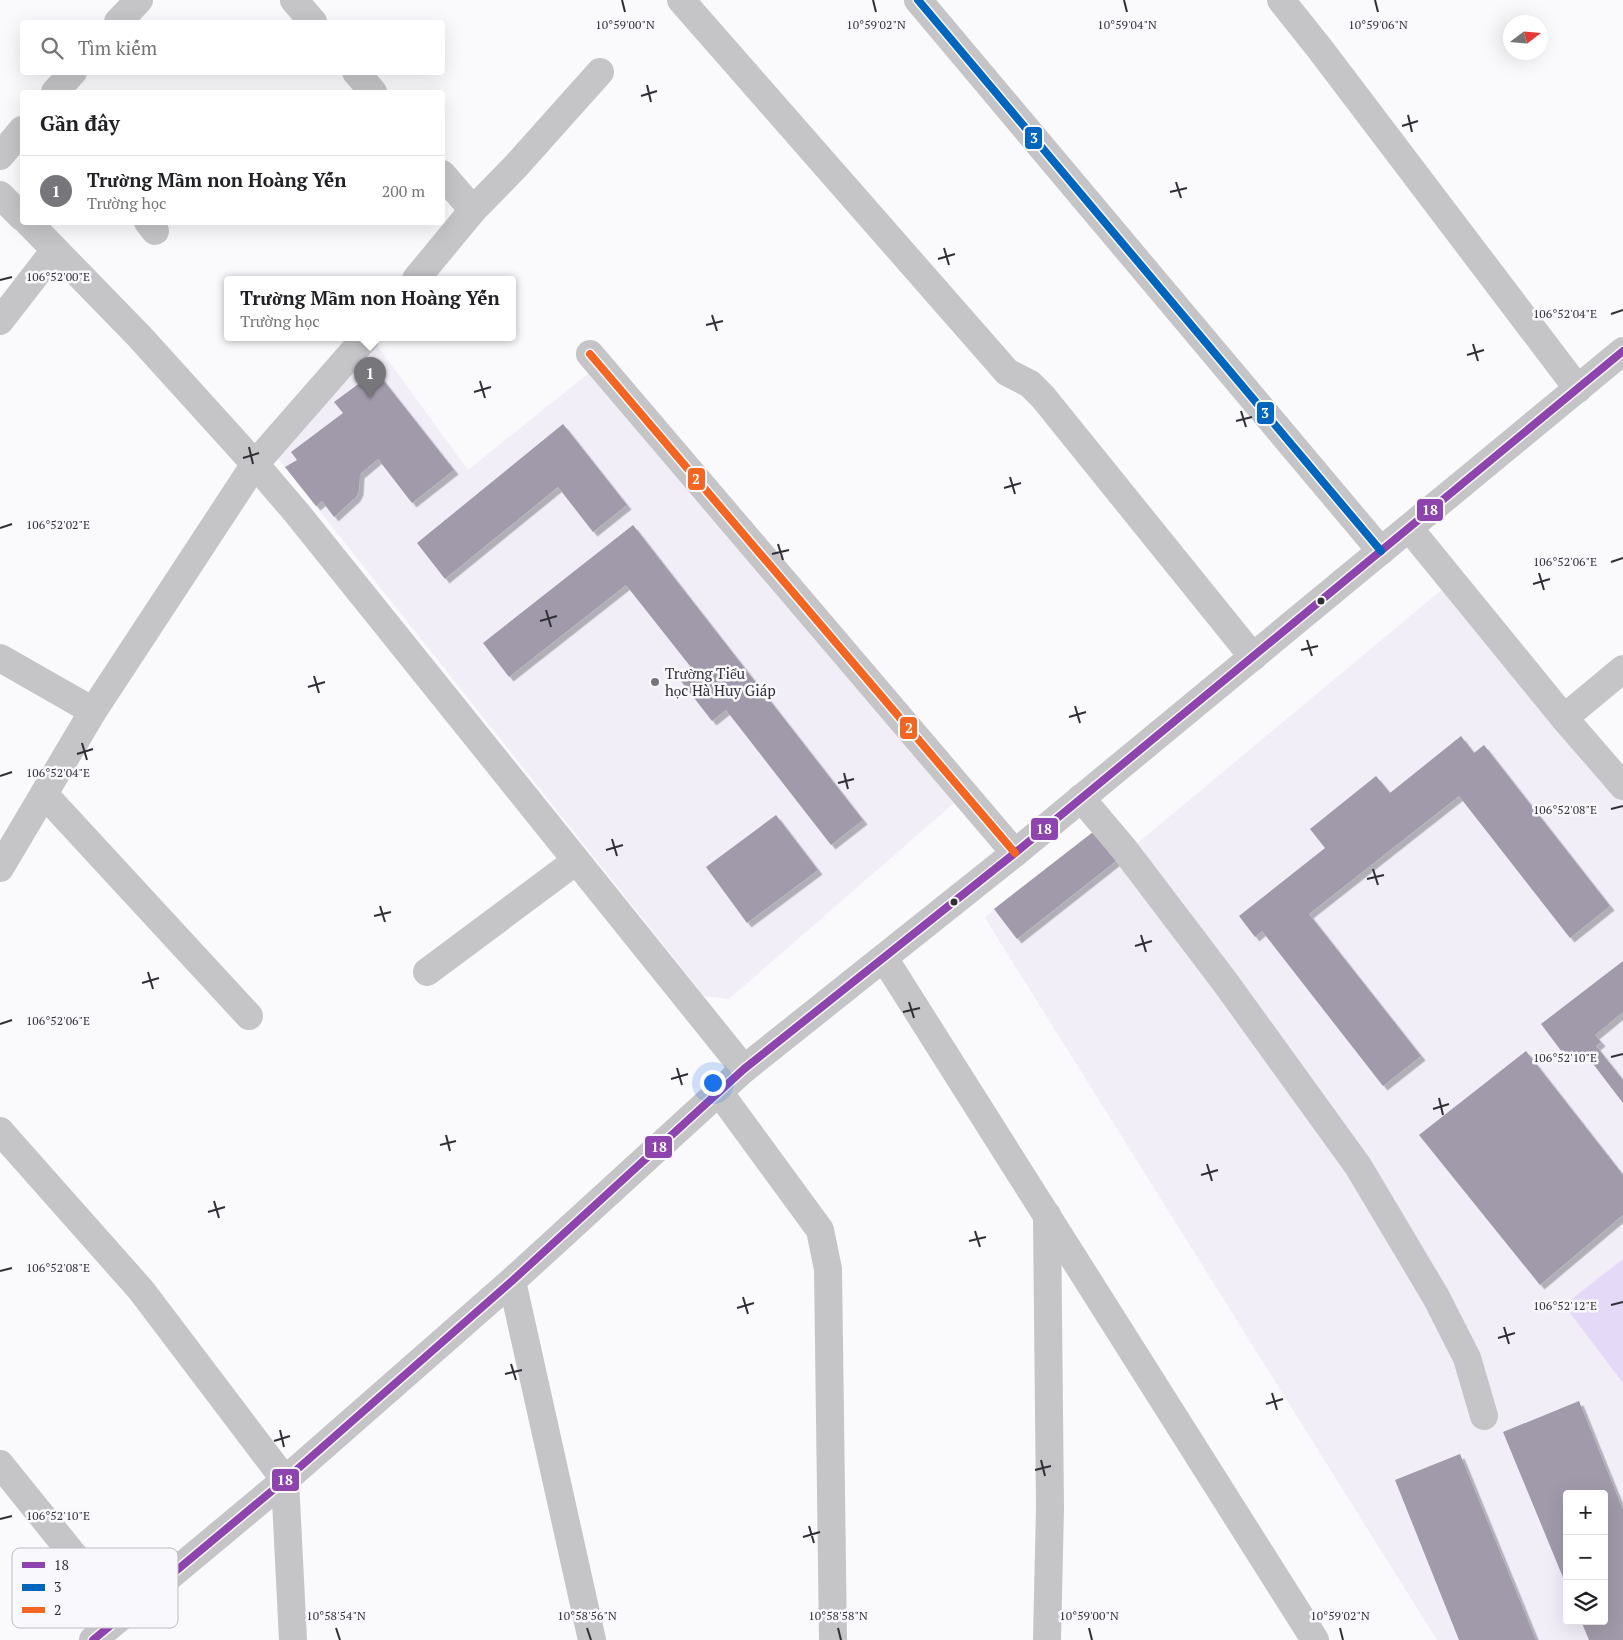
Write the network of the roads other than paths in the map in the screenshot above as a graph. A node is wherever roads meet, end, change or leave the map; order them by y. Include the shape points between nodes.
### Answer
1 (139, 0) edge
2 (294, 0) edge
3 (681, 0) edge
4 (918, 0) edge
5 (1281, 0) edge
6 (120, 20) edge
7 (311, 20) edge
8 (600, 72) dead end
9 (70, 75) edge
10 (359, 75) edge
11 (57, 90) edge
12 (371, 90) edge
13 (20, 132) edge
14 (0, 156) edge
15 (445, 177) edge
16 (0, 195) edge
17 (473, 210) junction
18 (20, 215) edge
19 (31, 225) edge
20 (55, 250) junction
21 (418, 276) edge
22 (0, 321) edge
23 (363, 341) edge
24 (1623, 351) edge
25 (590, 354) dead end
26 (1578, 388) junction
27 (255, 464) junction
28 (1409, 528) junction
29 (1380, 551) junction
30 (1253, 657) junction
31 (0, 658) edge
32 (1623, 669) edge
33 (93, 711) junction
34 (1564, 718) junction
35 (1623, 786) edge
36 (44, 794) junction
37 (1081, 798) junction
38 (1015, 853) junction
39 (576, 861) junction
40 (0, 868) edge
41 (884, 958) junction
42 (427, 972) dead end
43 (250, 1016) dead end
44 (744, 1069) junction
45 (719, 1092) junction
46 (0, 1131) edge
47 (1047, 1215) junction
48 (512, 1281) junction
49 (1484, 1416) dead end
50 (0, 1464) edge
51 (286, 1480) junction
52 (68, 1548) edge
53 (178, 1569) edge
54 (1048, 1608) junction
55 (106, 1628) edge
56 (92, 1640) edge
57 (293, 1640) edge
58 (592, 1640) edge
59 (833, 1640) edge
60 (1047, 1640) edge
61 (1068, 1640) edge
62 (1315, 1640) edge

1 - 6 street
2 - 7 street
3 - 30 street via 1000,365 1030,384 1043,397
4 - 29 street
5 - 26 street
8 - 17 street
9 - 11 street
10 - 12 street
13 - 14 street
15 - 17 street
16 - 18 street
17 - 21 street
19 - 20 street
20 - 22 street
20 - 27 street via 139,336
23 - 27 street
24 - 26 street
25 - 38 street
26 - 28 street
27 - 33 street
27 - 39 street
28 - 29 street
28 - 34 street
29 - 30 street
30 - 37 street
31 - 33 street
32 - 34 street
33 - 36 street
34 - 35 street
36 - 40 street
36 - 43 street
37 - 38 street
37 - 49 street via 1225,982 1358,1166 1436,1297 1468,1358
38 - 41 street
39 - 42 street
39 - 44 street
41 - 44 street
41 - 47 street
44 - 45 street
45 - 48 street
45 - 59 street via 820,1230 827,1261
46 - 51 street via 141,1290
47 - 54 street
47 - 62 street
48 - 51 street
48 - 58 street
50 - 52 street
51 - 53 street
51 - 57 street
54 - 60 street
54 - 61 street
55 - 56 street

